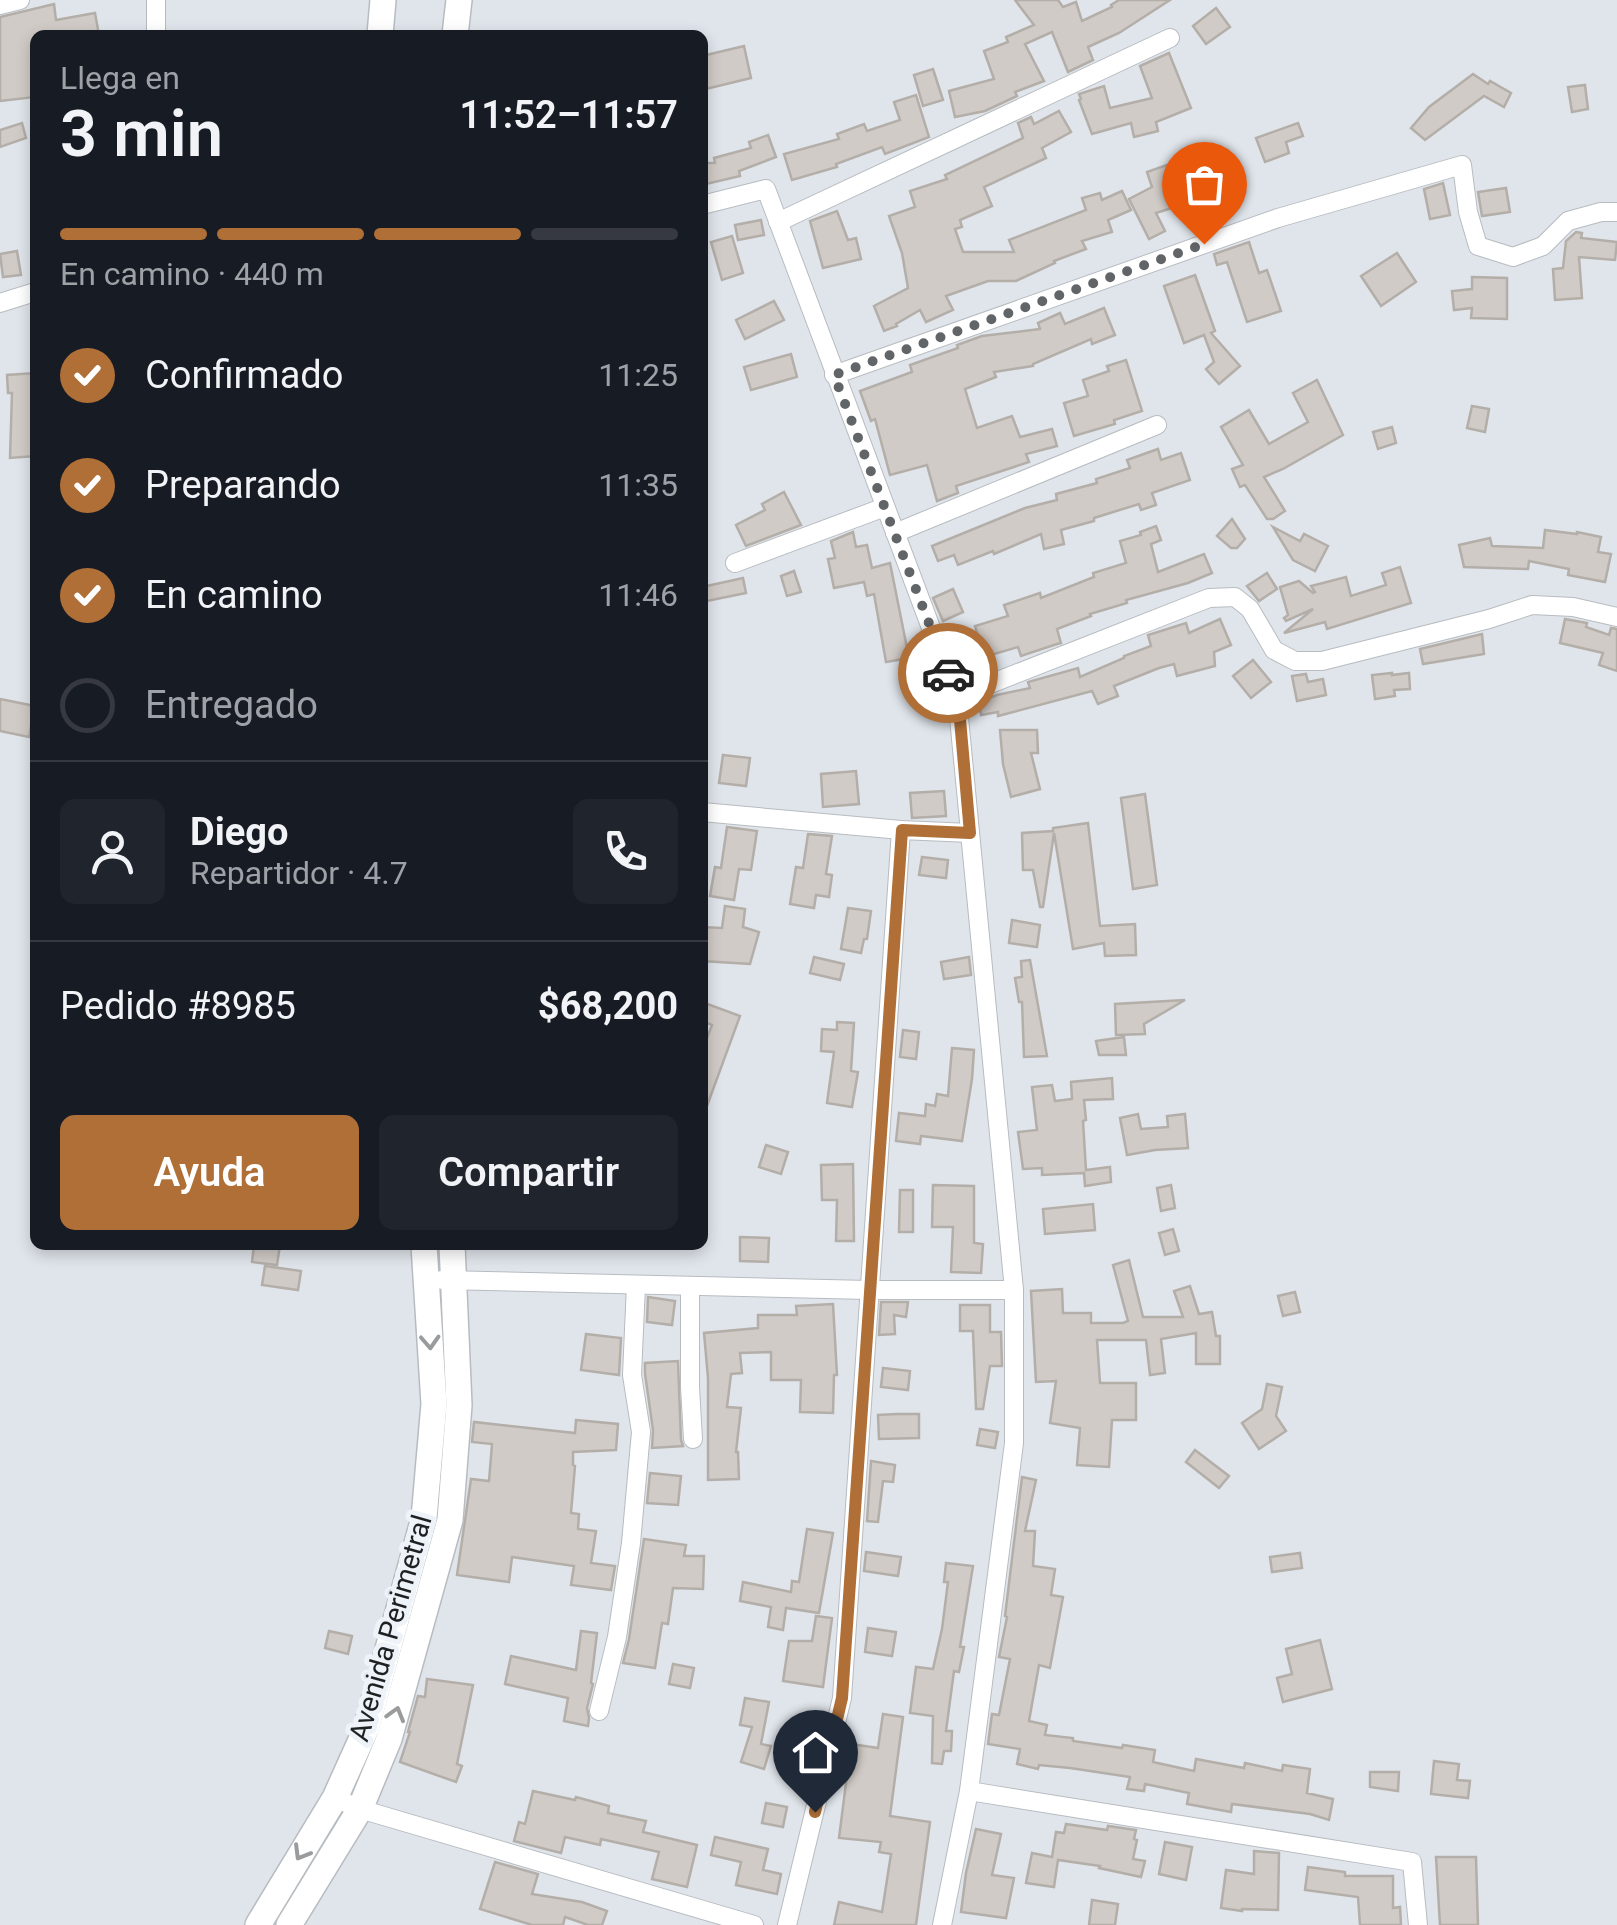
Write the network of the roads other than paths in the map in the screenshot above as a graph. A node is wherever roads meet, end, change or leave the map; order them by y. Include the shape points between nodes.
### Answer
1 (20, 0) edge
2 (156, 0) edge
3 (384, 0) edge
4 (459, 0) edge
5 (0, 5) edge
6 (156, 30) edge
7 (381, 30) edge
8 (455, 30) edge
9 (1170, 38) dead end
10 (708, 204) edge
11 (1617, 212) edge
12 (778, 222) junction
13 (30, 294) edge
14 (0, 303) edge
15 (834, 375) junction
16 (1157, 425) dead end
17 (885, 507) junction
18 (894, 533) junction
19 (736, 563) dead end
20 (1617, 616) edge
21 (958, 697) junction
22 (708, 813) edge
23 (902, 830) junction
24 (970, 833) junction
25 (424, 1250) edge
26 (452, 1250) edge
27 (426, 1280) junction
28 (455, 1280) junction
29 (636, 1285) junction
30 (690, 1286) junction
31 (869, 1290) junction
32 (1014, 1290) junction
33 (693, 1439) dead end
34 (599, 1712) dead end
35 (969, 1791) junction
36 (335, 1798) junction
37 (360, 1809) junction
38 (258, 1925) edge
39 (289, 1925) edge
40 (754, 1925) edge
41 (787, 1925) edge
42 (942, 1925) edge
43 (1418, 1925) edge

1 - 5 street
2 - 6 street
3 - 7 main road
4 - 8 main road
9 - 12 street
10 - 12 street via 766,189
11 - 15 street via 1568,221 1543,246 1513,257 1478,246 1462,165 1278,218
12 - 15 street
13 - 14 street
15 - 17 street
16 - 18 street
17 - 18 street
17 - 19 street
18 - 21 street
20 - 21 street via 1532,604 1322,661 1296,661 1274,650 1250,609 1234,597 1209,598
21 - 24 street
22 - 23 street
23 - 24 street
23 - 31 street
24 - 32 street
25 - 27 main road, Avenida Perimetral
26 - 28 main road, Avenida Perimetral
27 - 28 street
27 -> 36 main road, Avenida Perimetral via 434,1404 424,1518 366,1729
28 - 29 street
37 -> 28 main road, Avenida Perimetral via 389,1738 450,1520 459,1405
29 - 30 street
29 - 34 street via 632,1375 640,1450 617,1637
30 - 31 street
30 - 33 street
31 - 32 street
31 - 41 street via 842,1698
32 - 35 street via 1014,1443
35 - 42 street
35 - 43 street via 1412,1862
36 - 37 street
36 -> 38 main road, Avenida Perimetral
37 - 39 main road, Avenida Perimetral
37 - 40 street

